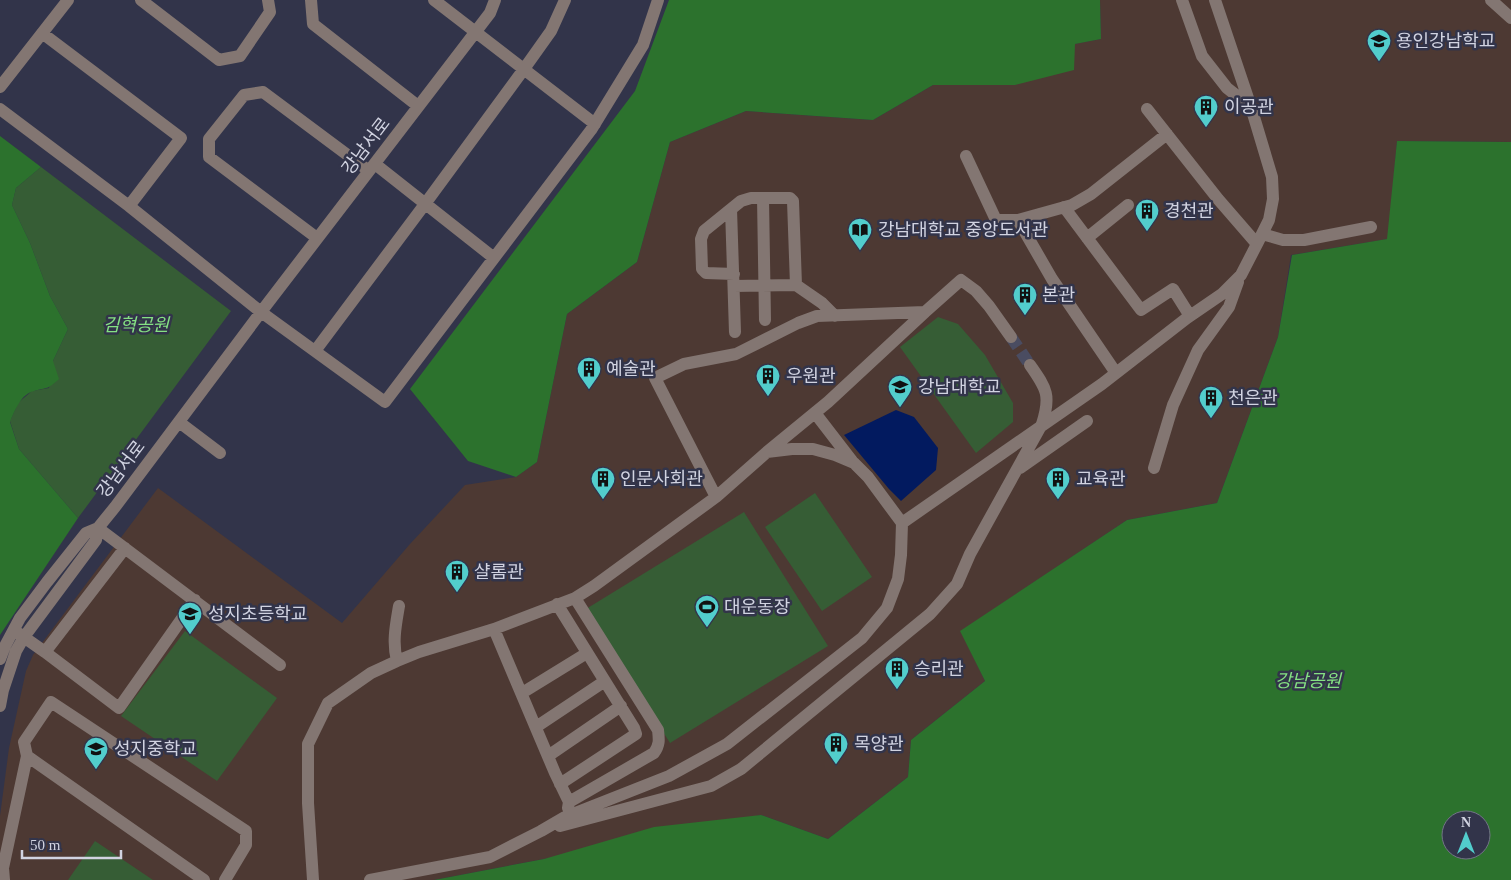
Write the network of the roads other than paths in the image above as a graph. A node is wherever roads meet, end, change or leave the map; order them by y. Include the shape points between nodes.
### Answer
1 (68, 0) edge
2 (141, 0) edge
3 (268, 0) edge
4 (311, 0) edge
5 (434, 0) edge
6 (495, 0) edge
7 (565, 0) edge
8 (658, 0) edge
9 (1182, 0) edge
10 (1215, 0) edge
11 (1491, 0) edge
12 (1511, 18) edge
13 (475, 32) junction
14 (42, 33) junction
15 (524, 69) junction
16 (0, 86) edge
17 (418, 106) junction
18 (1251, 107) junction
19 (0, 109) edge
20 (1147, 110) dead end
21 (595, 124) junction
22 (1167, 134) junction
23 (966, 156) dead end
24 (372, 168) junction
25 (763, 198) junction
26 (426, 204) junction
27 (1128, 205) dead end
28 (129, 206) junction
29 (1064, 207) junction
30 (731, 209) junction
31 (1018, 220) junction
32 (1371, 228) dead end
33 (317, 238) junction
34 (1087, 238) junction
35 (1260, 239) junction
36 (494, 258) junction
37 (1241, 275) junction
38 (734, 280) junction
39 (765, 285) junction
40 (796, 285) junction
41 (261, 312) junction
42 (925, 312) junction
43 (835, 316) junction
44 (1190, 316) junction
45 (765, 320) dead end
46 (735, 332) dead end
47 (1011, 337) tunnel mouth
48 (315, 351) junction
49 (1030, 366) tunnel mouth
50 (1116, 372) junction
51 (815, 413) junction
52 (1087, 421) dead end
53 (179, 422) junction
54 (1042, 424) junction
55 (767, 452) junction
56 (220, 453) dead end
57 (854, 464) junction
58 (1154, 468) dead end
59 (1018, 469) junction
60 (716, 497) junction
61 (902, 523) junction
62 (98, 528) junction
63 (125, 548) junction
64 (575, 598) junction
65 (195, 600) junction
66 (557, 604) junction
67 (398, 606) dead end
68 (494, 629) junction
69 (19, 633) junction
70 (45, 652) junction
71 (587, 652) junction
72 (0, 659) edge
73 (397, 661) junction
74 (280, 665) dead end
75 (604, 681) junction
76 (522, 694) junction
77 (0, 706) edge
78 (621, 706) junction
79 (536, 727) junction
80 (27, 756) junction
81 (548, 756) junction
82 (560, 784) junction
83 (569, 802) junction
84 (565, 817) junction
85 (541, 831) junction
86 (4, 880) edge
87 (204, 880) edge
88 (225, 880) edge
89 (313, 880) edge
90 (370, 880) edge

1 - 14 street
2 - 3 street via 219,60 240,56 270,12
4 - 17 street via 313,24
5 - 13 street
6 - 13 street, 강남서로 via 490,13
7 - 15 street via 550,31
8 - 21 street via 643,45
9 - 18 street via 1202,56 1227,88
10 - 18 street
11 - 12 street
13 - 15 street
13 - 17 street, 강남서로
14 - 16 street
14 - 28 street via 181,138
15 - 21 street
15 - 26 street
17 - 24 street, 강남서로
18 - 35 street via 1272,177 1273,199 1269,220
19 - 28 street
20 - 22 street
21 - 36 street
22 - 29 street via 1091,194
22 - 35 street via 1218,199
23 - 31 street via 996,220
24 - 26 street
24 - 33 street, 강남서로
24 - 33 street via 263,92 244,95 209,139 209,157
25 - 30 street via 752,198
25 - 39 street
25 - 40 street via 793,201
26 - 36 street
26 - 48 street
27 - 34 street
28 - 41 street
29 - 31 street
29 - 34 street
30 - 38 street
30 - 38 street via 704,231 701,239 702,269
31 - 50 street via 1052,279
32 - 35 street via 1304,240
33 - 41 street, 강남서로
34 - 44 street via 1141,310 1173,289
35 - 37 street
36 - 48 street via 385,402
37 - 44 street via 1222,294
37 - 58 street via 1229,307 1198,350 1173,405
38 - 39 street
38 - 46 street
39 - 40 street
39 - 45 street
40 - 43 street
41 - 48 street
41 - 53 street, 강남서로
42 - 43 street
42 - 47 street via 961,280 990,306
42 - 51 street
43 - 60 street via 817,316 736,354 684,364 655,378
44 - 50 street
49 - 54 street via 1046,392 1048,407
50 - 54 street
51 - 55 street
51 - 57 street
52 - 59 street
53 - 56 street
53 - 62 street, 강남서로
54 - 59 street
54 - 61 street
55 - 57 street via 813,449
55 - 60 street
57 - 61 street via 868,477
59 - 85 street via 970,554 957,584 930,614 741,769 711,786
60 - 64 street
61 - 84 street via 898,579 887,608 862,638 727,744 669,776
62 - 63 street
62 - 69 street, 강남서로 via 96,540
63 - 65 street
63 - 70 street
64 - 66 street
64 - 83 street via 658,730 660,740 654,753
65 - 70 street via 119,708
65 - 74 street
66 - 68 street
66 - 71 street
67 - 73 street via 394,649
68 - 73 street
68 - 76 street
69 - 70 street
69 - 72 street, 강남서로 via 5,646
69 - 77 street, 강남서로
71 - 75 street
71 - 76 street
73 - 89 street via 371,673 328,702 308,744
75 - 78 street
75 - 79 street
76 - 79 street
78 - 81 street
78 - 82 street via 636,734
79 - 81 street
80 - 86 street via 3,868
80 - 87 street
80 - 88 street via 24,742 51,702 246,831 246,845
81 - 82 street
82 - 83 street
83 - 84 street
84 - 85 street
85 - 90 street via 490,857

